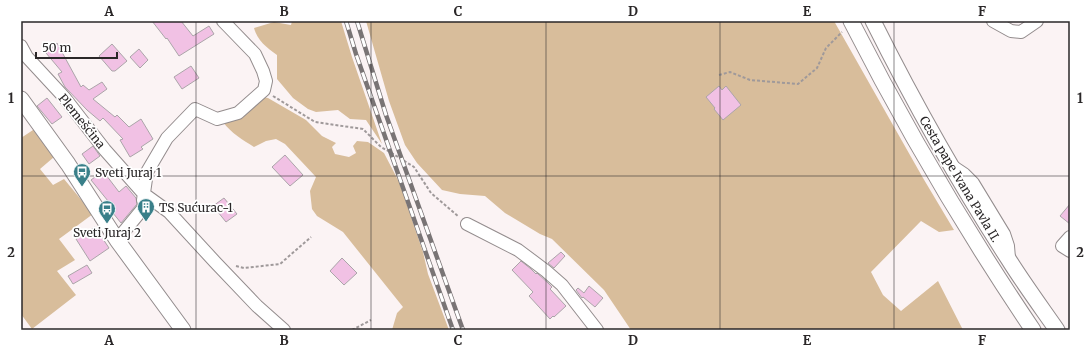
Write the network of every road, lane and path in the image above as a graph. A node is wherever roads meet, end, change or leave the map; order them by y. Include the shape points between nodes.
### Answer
1 (223, 21) edge
2 (873, 21) edge
3 (993, 21) edge
4 (1037, 21) edge
5 (851, 22) edge
6 (21, 46) edge
7 (719, 75) dead end
8 (264, 90) junction
9 (21, 99) edge
10 (144, 194) junction
11 (467, 224) joint
12 (311, 237) dead end
13 (1070, 237) edge
14 (118, 240) junction
15 (1070, 251) edge
16 (244, 268) dead end
17 (371, 320) dead end
18 (183, 330) edge
19 (284, 330) edge
20 (352, 330) edge
21 (597, 330) edge
22 (1033, 330) edge
23 (1057, 330) edge

1 - 8 street via 255,54 266,81
2 - 23 main road, Cesta pape Ivana Pavla II. via 900,76 950,165 1009,261
3 - 4 street via 1011,31 1021,32
5 - 7 path via 826,48 817,68 798,84 750,80 730,72
5 - 22 main road, Cesta pape Ivana Pavla II. via 923,155
6 - 10 street, Plemešćina via 27,58 64,97 105,150
8 - 10 street via 238,113 217,118 195,109 167,138 147,172
8 - 11 path via 315,122 363,129 381,147 414,167 431,193
9 - 14 main road
10 - 14 street via 145,206
10 - 19 street, Plemešćina via 169,212 257,306
11 - 21 street via 518,250 546,271 562,285
12 - 16 path via 280,264
13 - 15 street via 1062,246
14 - 18 main road
17 - 20 path

